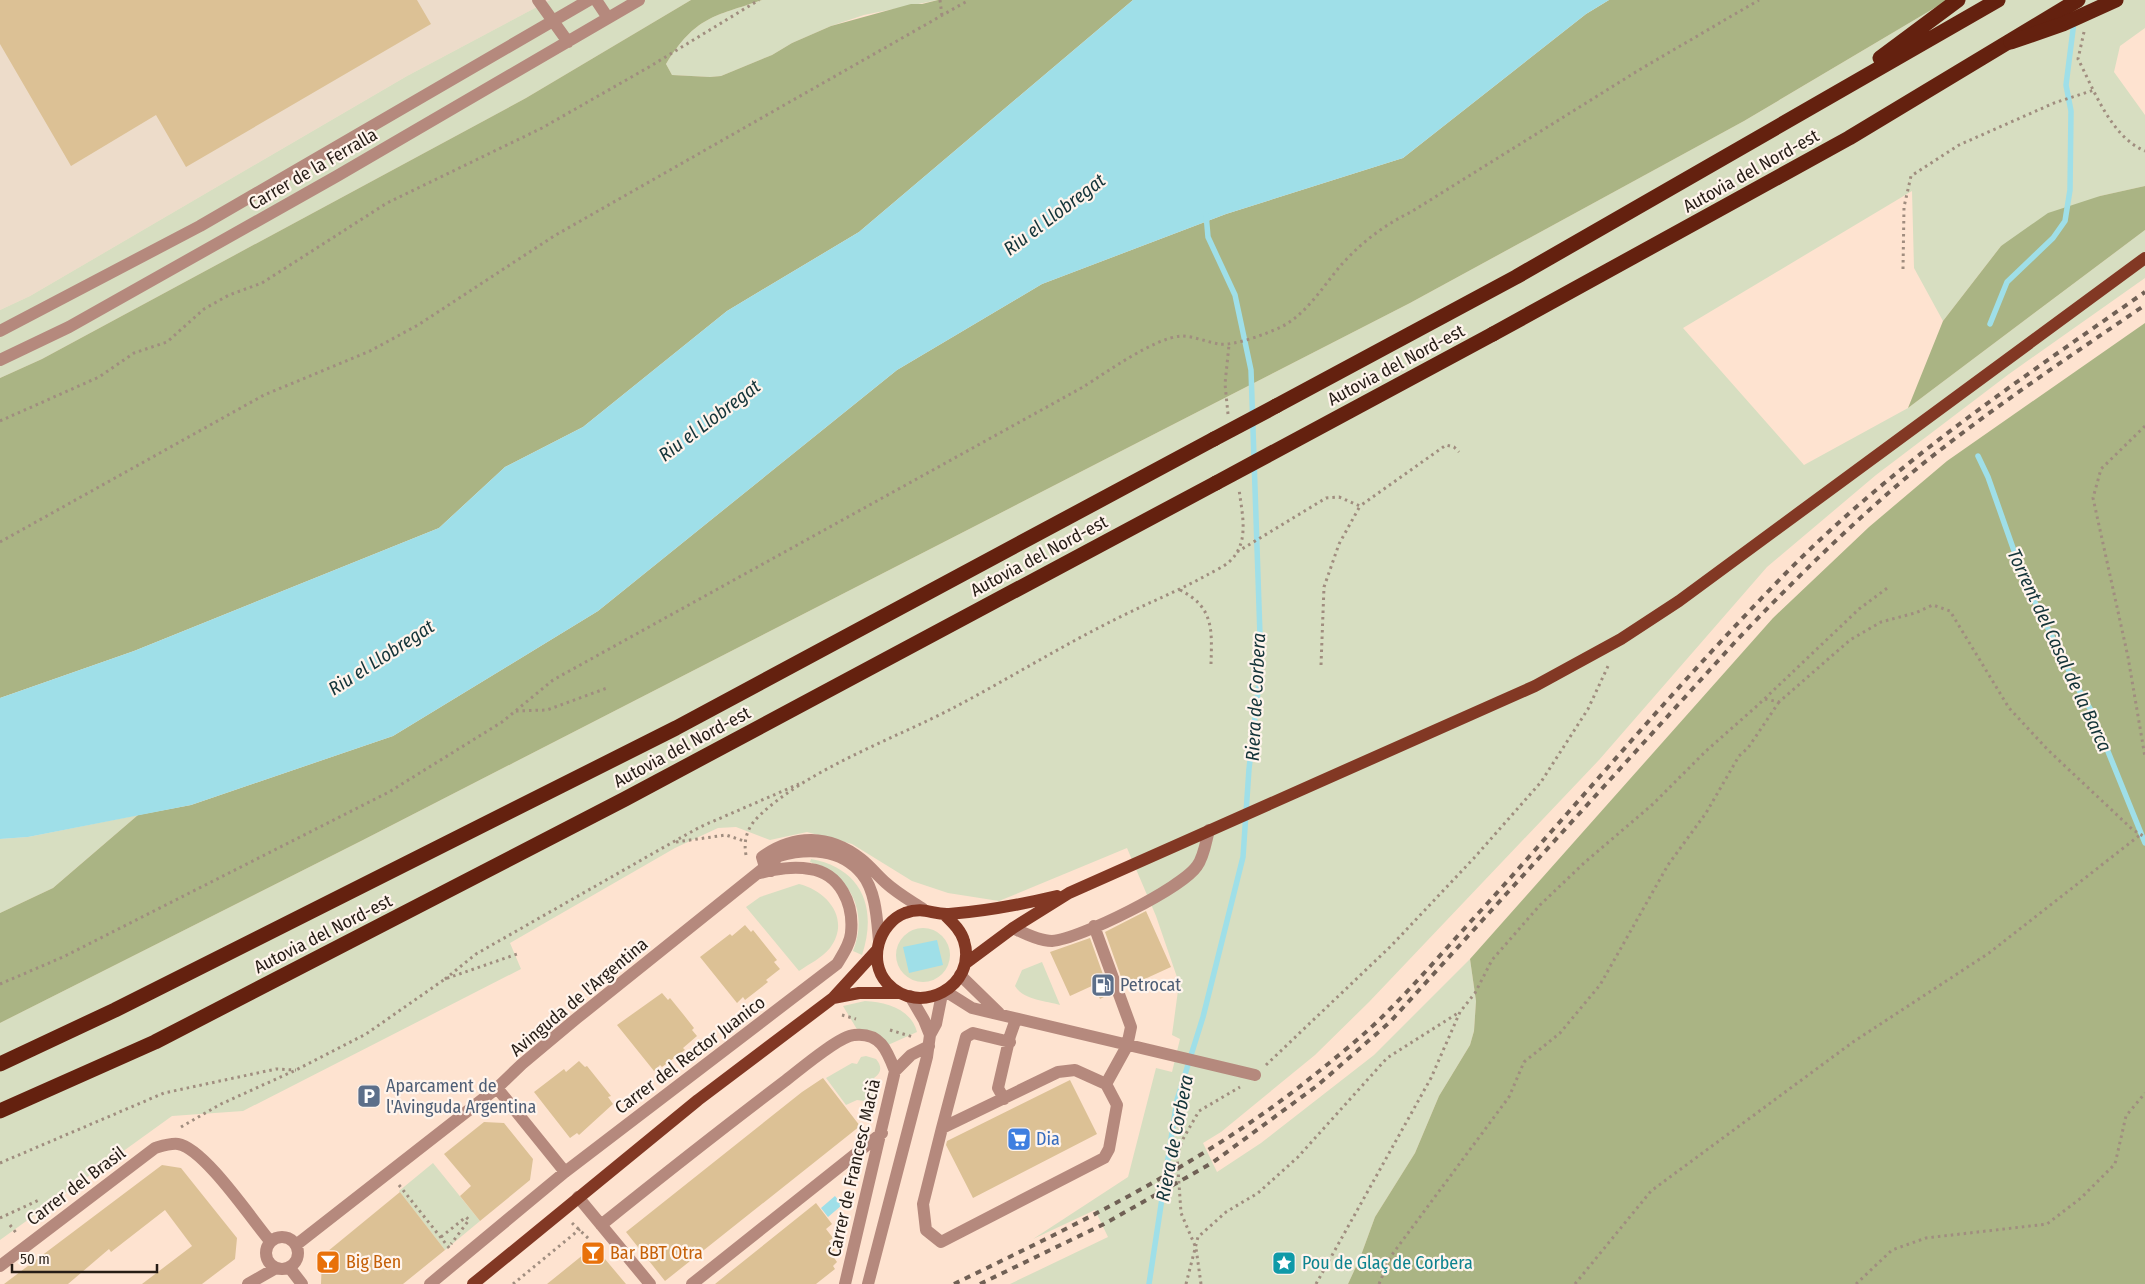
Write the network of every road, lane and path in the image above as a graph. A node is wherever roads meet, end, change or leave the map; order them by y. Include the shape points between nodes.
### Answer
1 (538, 0) edge
2 (589, 0) edge
3 (596, 0) edge
4 (639, 0) edge
5 (759, 0) edge
6 (940, 0) edge
7 (969, 0) edge
8 (1759, 0) edge
9 (1958, 0) edge
10 (1998, 0) edge
11 (2078, 0) edge
12 (2116, 0) edge
13 (942, 16) junction
14 (608, 18) junction
15 (554, 20) junction
16 (2086, 25) dead end
17 (568, 42) junction
18 (2011, 42) junction
19 (2094, 90) junction
20 (1825, 100) junction
21 (2145, 151) edge
22 (2145, 258) edge
23 (1903, 269) dead end
24 (0, 331) edge
25 (1229, 345) junction
26 (0, 360) edge
27 (1228, 408) dead end
28 (0, 421) edge
29 (2145, 426) edge
30 (1459, 452) dead end
31 (1360, 506) junction
32 (1242, 512) dead end
33 (0, 542) edge
34 (1236, 552) junction
35 (1890, 586) dead end
36 (1180, 590) junction
37 (1620, 639) junction
38 (1211, 664) dead end
39 (1321, 665) dead end
40 (607, 688) dead end
41 (1764, 699) junction
42 (1779, 702) junction
43 (515, 711) junction
44 (2145, 758) edge
45 (804, 782) junction
46 (1209, 830) junction
47 (2140, 836) junction
48 (2145, 837) edge
49 (744, 841) junction
50 (673, 842) junction
51 (764, 870) junction
52 (1069, 893) junction
53 (924, 909) junction
54 (944, 914) junction
55 (1094, 926) junction
56 (1013, 928) junction
57 (878, 946) junction
58 (520, 953) dead end
59 (966, 963) junction
60 (960, 975) junction
61 (445, 980) junction
62 (0, 984) edge
63 (944, 992) junction
64 (905, 994) junction
65 (833, 998) junction
66 (1460, 1012) junction
67 (1000, 1015) junction
68 (1016, 1020) junction
69 (929, 1041) junction
70 (1010, 1042) junction
71 (1127, 1046) junction
72 (0, 1064) edge
73 (296, 1070) junction
74 (895, 1071) junction
75 (1254, 1075) junction
76 (1106, 1084) junction
77 (497, 1088) junction
78 (2145, 1093) edge
79 (1004, 1098) junction
80 (0, 1111) edge
81 (181, 1127) dead end
82 (942, 1128) junction
83 (882, 1133) junction
84 (0, 1163) edge
85 (566, 1172) junction
86 (399, 1185) dead end
87 (578, 1198) junction
88 (41, 1199) dead end
89 (0, 1218) edge
90 (570, 1221) dead end
91 (601, 1225) junction
92 (580, 1229) junction
93 (441, 1237) junction
94 (589, 1239) dead end
95 (270, 1241) junction
96 (296, 1245) junction
97 (1196, 1248) junction
98 (0, 1266) edge
99 (289, 1267) junction
100 (276, 1268) junction
101 (476, 1283) edge
102 (248, 1284) edge
103 (302, 1284) edge
104 (430, 1284) edge
105 (512, 1284) edge
106 (650, 1284) edge
107 (692, 1284) edge
108 (845, 1284) edge
109 (868, 1284) edge
110 (1186, 1284) edge
111 (1201, 1284) edge
112 (1316, 1284) edge
113 (1379, 1284) edge
114 (1575, 1284) edge
115 (1856, 1284) edge

1 - 15 street
2 - 15 street, Carrer de la Ferralla
3 - 14 street
4 - 14 street, Carrer de la Ferralla
5 - 28 path via 542,128 387,204 262,283 229,295 204,309 167,342 134,353 99,377
6 - 13 path
7 - 13 path
8 - 25 path via 1392,221 1369,237 1292,320
9 - 20 highway
10 - 20 highway, Autovia del Nord-est
11 - 18 highway, Autovia del Nord-est, bridge
12 - 18 highway, bridge via 2063,24
13 - 33 path via 554,236 418,325 370,350 264,395
14 - 17 street, Carrer de la Ferralla
15 - 17 street
15 - 24 street, Carrer de la Ferralla via 200,226
16 - 19 path via 2078,59
17 - 26 street, Carrer de la Ferralla via 69,327
18 - 80 highway, Autovia del Nord-est, bridge via 1771,182 1493,334 582,822 155,1042
19 - 21 path via 2113,124 2133,146
19 - 23 path via 2054,103 1959,145 1911,176 1904,207
20 - 72 highway, Autovia del Nord-est, bridge via 1516,277 676,728 115,1010
22 - 37 main road via 1679,601
25 - 27 path via 1225,384
25 - 43 path via 1181,336 1133,356 1084,387 553,680
29 - 44 path via 2101,469 2093,498 2128,657
30 - 31 path via 1446,446
31 - 34 path via 1339,497 1326,498
31 - 39 path via 1339,544 1324,587
32 - 34 path via 1244,532
34 - 36 path via 1229,561
35 - 41 path via 1859,609
36 - 38 path via 1195,598 1206,612 1212,629
36 - 45 path via 1119,617 956,706
37 - 46 main road via 1535,686
37 - 75 path via 1588,709 1540,782 1391,946
40 - 43 path via 547,710
41 - 42 path
41 - 66 path via 1540,905 1492,960 1475,993
42 - 47 path via 1850,640 1881,622 1932,605 1950,611 2009,708 2048,750
42 - 113 path via 1668,865 1600,985 1560,1033 1524,1062 1510,1097 1391,1256
43 - 62 path via 389,792 63,957
45 - 49 path via 760,815 750,826
45 - 50 path
46 - 52 main road
46 - 55 street via 1198,865 1186,878 1138,906
47 - 48 path
47 - 114 path via 1989,953 1853,1042 1651,1191
49 - 50 path via 726,835
49 - 51 path via 746,855
50 - 61 path via 476,954
51 - 53 street, Avinguda de l'Argentina via 762,857 778,846 793,841 827,841 861,859 886,883
51 - 57 street, Avinguda de l'Argentina via 778,856 810,850 844,860 862,874 871,893 877,918
51 - 77 street, Avinguda de l'Argentina via 563,1030
51 - 85 street, Carrer del Rector Juanico via 811,869 828,874 838,885 847,898 851,933 837,964
52 - 54 main road via 998,910
52 - 56 main road
53 - 54 main road
53 - 57 main road via 899,916 884,931
54 - 59 main road via 964,939
55 - 56 street via 1051,941
55 - 71 street via 1131,1027
56 - 59 main road
57 - 64 main road via 877,959 886,982
57 - 65 main road
58 - 61 path
59 - 60 main road
60 - 63 main road
60 - 67 street
61 - 73 path via 366,1034
63 - 64 main road via 926,998
63 - 67 street via 972,1008
63 - 69 street
64 - 65 main road via 859,994
64 - 69 street via 924,1020
65 - 87 main road via 698,1100
66 - 97 path via 1387,1058 1298,1157 1258,1193 1226,1212 1198,1237
66 - 112 path via 1431,1078
67 - 68 street
68 - 70 street
68 - 71 street
69 - 74 street, Carrer de Francesc Macià
69 - 109 street
70 - 79 street via 998,1088
70 - 82 street via 973,1033 966,1037
71 - 75 street
71 - 76 street
73 - 81 path via 221,1104
73 - 84 path via 276,1069 164,1093
74 - 83 street, Carrer de Francesc Macià
74 - 91 street via 888,1050 880,1040 852,1035 812,1060
75 - 97 path via 1199,1111 1177,1156 1181,1213
76 - 79 street via 1075,1070 1058,1072
76 - 82 street via 1117,1105 1109,1149 1104,1158 941,1242 926,1230 923,1204
77 - 85 street
77 - 96 street, Avinguda de l'Argentina
78 - 115 path via 2126,1116 2115,1164 2081,1198 2046,1224 1926,1238 1892,1250
79 - 82 street
83 - 107 street
83 - 108 street, Carrer de Francesc Macià
85 - 104 street, Carrer del Rector Juanico
86 - 93 path
87 - 91 street
87 - 101 main road
88 - 89 path
90 - 92 path
91 - 106 street
92 - 94 path
92 - 105 path
93 - 93 path via 466,1217 469,1220 449,1248
95 - 96 street via 284,1237
95 - 98 street, Carrer del Brasil via 207,1162 192,1149 178,1144 155,1148
95 - 100 street via 266,1256 271,1266
96 - 99 street via 297,1259
97 - 110 path
97 - 111 path
99 - 100 street
99 - 103 street
100 - 102 street

